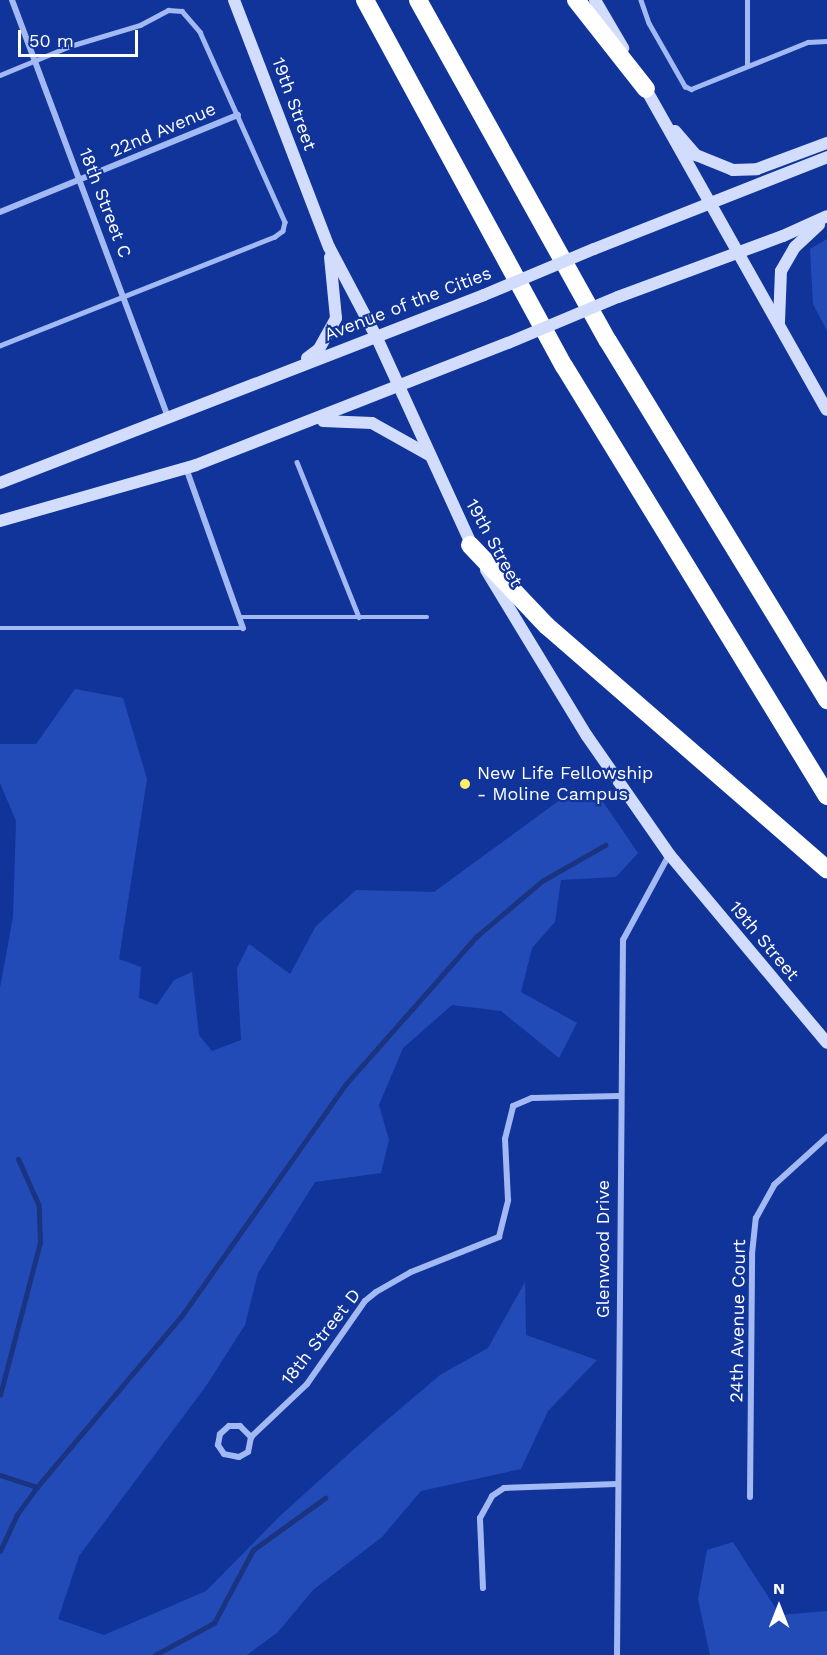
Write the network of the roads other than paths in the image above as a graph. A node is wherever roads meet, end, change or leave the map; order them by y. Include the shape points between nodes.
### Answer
1 (12, 0) edge
2 (234, 0) edge
3 (365, 0) edge
4 (418, 0) edge
5 (576, 0) edge
6 (595, 0) edge
7 (641, 0) edge
8 (747, 0) edge
9 (827, 41) edge
10 (35, 61) junction
11 (747, 66) junction
12 (0, 75) edge
13 (646, 88) junction
14 (660, 114) junction
15 (238, 115) junction
16 (827, 143) edge
17 (827, 157) edge
18 (80, 181) junction
19 (710, 204) junction
20 (0, 212) edge
21 (827, 217) edge
22 (329, 247) junction
23 (738, 252) junction
24 (125, 298) junction
25 (779, 323) junction
26 (376, 336) junction
27 (0, 346) edge
28 (287, 371) junction
29 (398, 387) junction
30 (827, 410) edge
31 (168, 417) junction
32 (313, 422) junction
33 (430, 456) junction
34 (297, 462) dead end
35 (186, 468) junction
36 (0, 483) edge
37 (0, 521) edge
38 (470, 545) junction
39 (359, 616) junction
40 (242, 617) junction
41 (427, 617) dead end
42 (0, 628) edge
43 (243, 628) joint
44 (827, 700) edge
45 (827, 796) edge
46 (669, 854) junction
47 (827, 869) edge
48 (827, 1043) edge
49 (619, 1096) junction
50 (827, 1137) edge
51 (251, 1437) junction
52 (617, 1484) junction
53 (750, 1497) dead end
54 (483, 1588) dead end
55 (617, 1655) edge

1 - 10 street, 18th Street C
2 - 22 main road, 19th Street
3 - 45 highway via 564,366
4 - 44 highway via 608,341
5 - 13 highway
6 - 13 main road
7 - 11 lane via 649,23 685,86 697,90
8 - 11 lane
9 - 11 lane via 808,42
10 - 12 lane
10 - 15 lane via 177,9 190,16 200,32
10 - 18 street, 18th Street C
13 - 14 main road
14 - 16 main road via 696,155 734,170 757,169
14 - 19 main road
15 - 18 street, 22nd Avenue
15 - 24 lane via 285,222 283,231
17 - 19 main road, Avenue of the Cities
18 - 20 street, 22nd Avenue
18 - 24 street, 18th Street C
19 - 23 main road
19 - 26 main road, Avenue of the Cities, bridge
21 - 23 main road
21 - 25 main road via 795,247 781,271
22 - 26 main road, 19th Street
22 - 28 main road via 336,318 319,350
23 - 25 main road
23 - 29 main road, bridge
24 - 27 lane
24 - 31 street, 18th Street C
25 - 30 main road
26 - 28 main road, Avenue of the Cities
26 - 29 main road, 19th Street
28 - 31 main road, Avenue of the Cities
29 - 32 main road
29 - 33 main road, 19th Street
31 - 36 main road, Avenue of the Cities
32 - 33 main road via 372,423
32 - 35 main road
33 - 38 main road, 19th Street
34 - 39 lane
35 - 37 main road
35 - 40 street
38 - 46 main road, 19th Street via 587,736
38 - 47 highway via 596,671
39 - 40 lane
39 - 41 lane
40 - 43 street
42 - 43 lane
46 - 48 main road, 19th Street
46 - 49 street, Glenwood Drive via 623,940
49 - 51 street, 18th Street D via 532,1098 513,1106 505,1139 508,1200 499,1237 411,1272 365,1300 307,1384
49 - 52 street, Glenwood Drive
50 - 53 street, 24th Avenue Court via 774,1185 756,1218 752,1254
51 - 51 street, 18th Street D via 248,1452 239,1457 224,1454 219,1445 220,1434 229,1426 240,1426
52 - 54 street via 504,1488 492,1496 480,1518
52 - 55 street, Glenwood Drive

